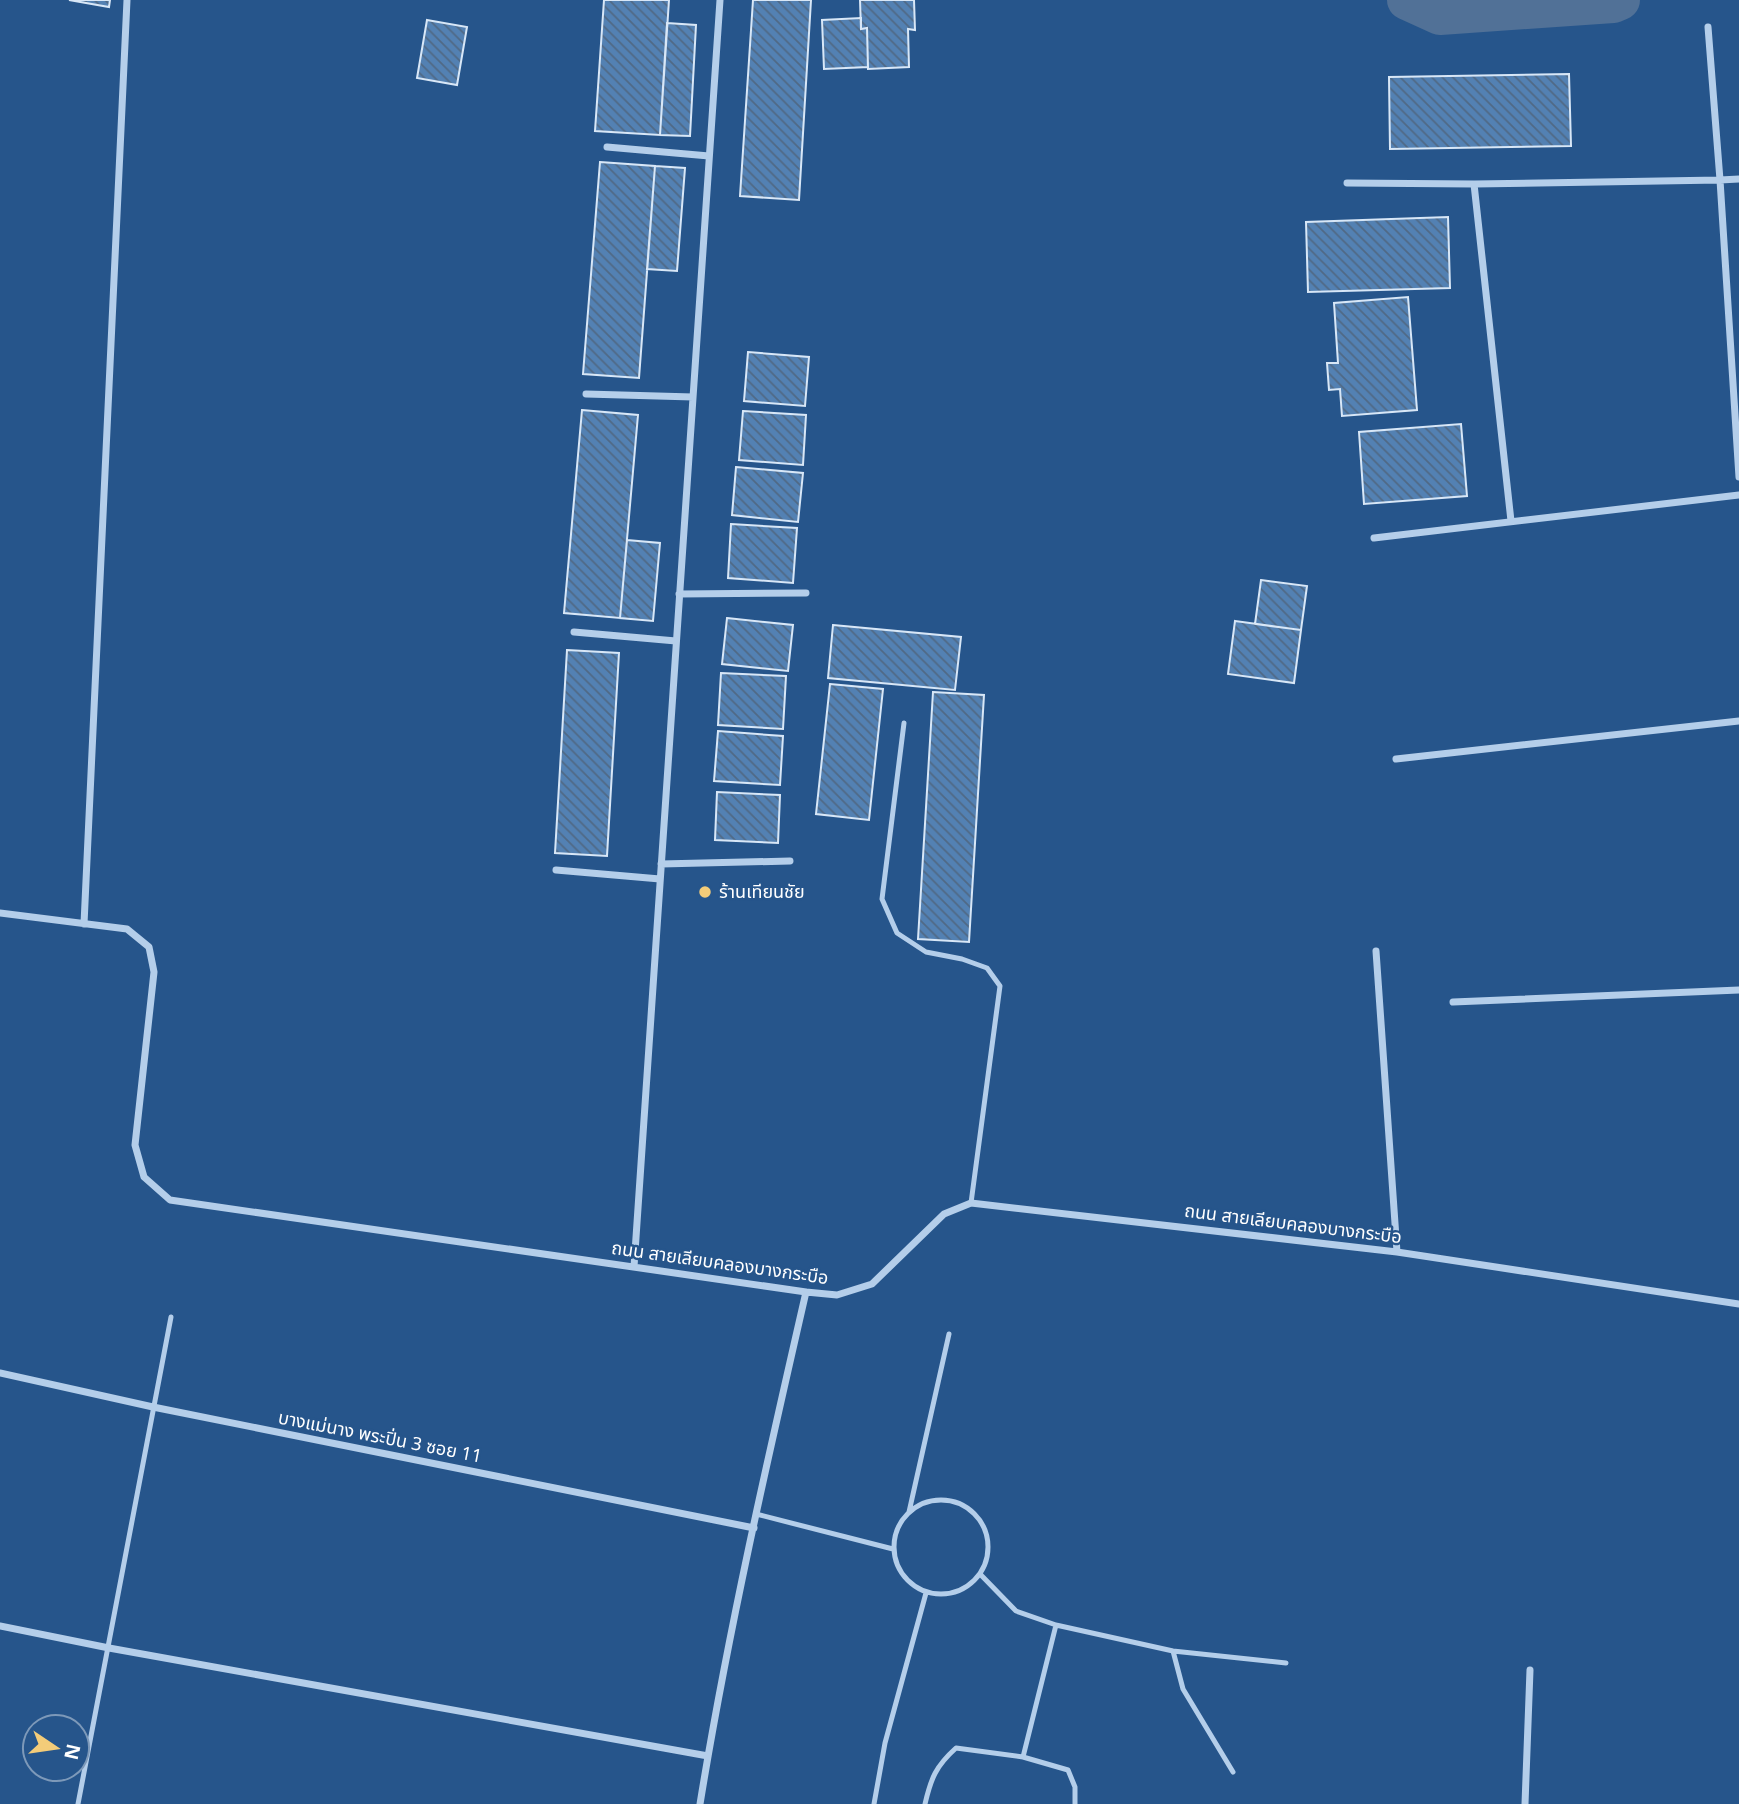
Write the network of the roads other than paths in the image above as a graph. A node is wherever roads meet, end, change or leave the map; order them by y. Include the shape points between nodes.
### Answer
1 (127, 0) edge
2 (720, 0) edge
3 (1708, 27) dead end
4 (607, 146) dead end
5 (709, 156) junction
6 (1739, 179) edge
7 (1720, 180) junction
8 (1347, 183) dead end
9 (1474, 184) junction
10 (586, 394) dead end
11 (693, 397) junction
12 (1737, 421) edge
13 (1739, 477) edge
14 (1739, 495) edge
15 (1511, 521) junction
16 (1374, 538) dead end
17 (806, 593) dead end
18 (679, 594) junction
19 (574, 632) dead end
20 (676, 641) junction
21 (1739, 721) edge
22 (904, 723) dead end
23 (1396, 759) dead end
24 (790, 861) dead end
25 (662, 864) junction
26 (556, 870) dead end
27 (660, 879) junction
28 (0, 913) edge
29 (84, 924) junction
30 (1376, 951) dead end
31 (1739, 990) edge
32 (1453, 1002) dead end
33 (971, 1203) junction
34 (1397, 1252) junction
35 (634, 1267) junction
36 (806, 1292) junction
37 (1739, 1304) edge
38 (171, 1317) dead end
39 (949, 1334) dead end
40 (0, 1373) edge
41 (153, 1407) junction
42 (909, 1512) junction
43 (755, 1514) junction
44 (754, 1528) junction
45 (893, 1549) junction
46 (980, 1574) junction
47 (926, 1593) junction
48 (1056, 1625) junction
49 (0, 1626) edge
50 (109, 1648) junction
51 (1173, 1651) junction
52 (1286, 1663) dead end
53 (1530, 1670) dead end
54 (708, 1756) junction
55 (1023, 1757) junction
56 (1233, 1772) dead end
57 (78, 1804) edge
58 (700, 1804) edge
59 (874, 1804) edge
60 (925, 1804) edge
61 (1075, 1804) edge
62 (1525, 1804) edge

1 - 29 street
2 - 5 street
3 - 7 street
4 - 5 street
5 - 11 street
6 - 7 street
7 - 9 street
7 - 12 street
8 - 9 street
9 - 15 street
10 - 11 street
11 - 18 street
12 - 13 street
14 - 15 street
15 - 16 street
17 - 18 street
18 - 20 street
19 - 20 street
20 - 25 street
21 - 23 street
22 - 33 lane via 882,899 897,933 926,952 987,968 1000,986
24 - 25 street
25 - 27 street
26 - 27 street
27 - 35 street
28 - 29 street, ถนน สายเลียบคลองบางกระบือ
29 - 35 street, ถนน สายเลียบคลองบางกระบือ via 127,929 149,947 154,972 135,1145 144,1177 170,1200
30 - 34 street
31 - 32 street
33 - 34 street, ถนน สายเลียบคลองบางกระบือ
33 - 36 street, ถนน สายเลียบคลองบางกระบือ via 944,1214 872,1284 837,1295
34 - 37 street, ถนน สายเลียบคลองบางกระบือ
35 - 36 street, ถนน สายเลียบคลองบางกระบือ
36 - 43 street
38 - 41 lane
39 - 42 lane
40 - 41 street, บางแม่นาง พระปิ่น 3 ซอย 11
41 - 44 street, บางแม่นาง พระปิ่น 3 ซอย 11
41 - 50 lane
42 - 45 lane via 900,1522
42 - 46 lane via 921,1504 947,1500 972,1511 981,1522 988,1548
43 - 44 street
43 - 45 lane
44 - 54 street
45 - 47 lane via 900,1571
46 - 47 lane via 956,1593
46 - 48 lane via 1016,1611
47 - 59 lane via 885,1743
48 - 51 lane
48 - 55 lane
49 - 50 street
50 - 54 street
50 - 57 lane
51 - 52 lane
51 - 56 lane via 1183,1689
53 - 62 street
54 - 58 street
55 - 60 lane via 956,1748 942,1760
55 - 61 lane via 1068,1770

